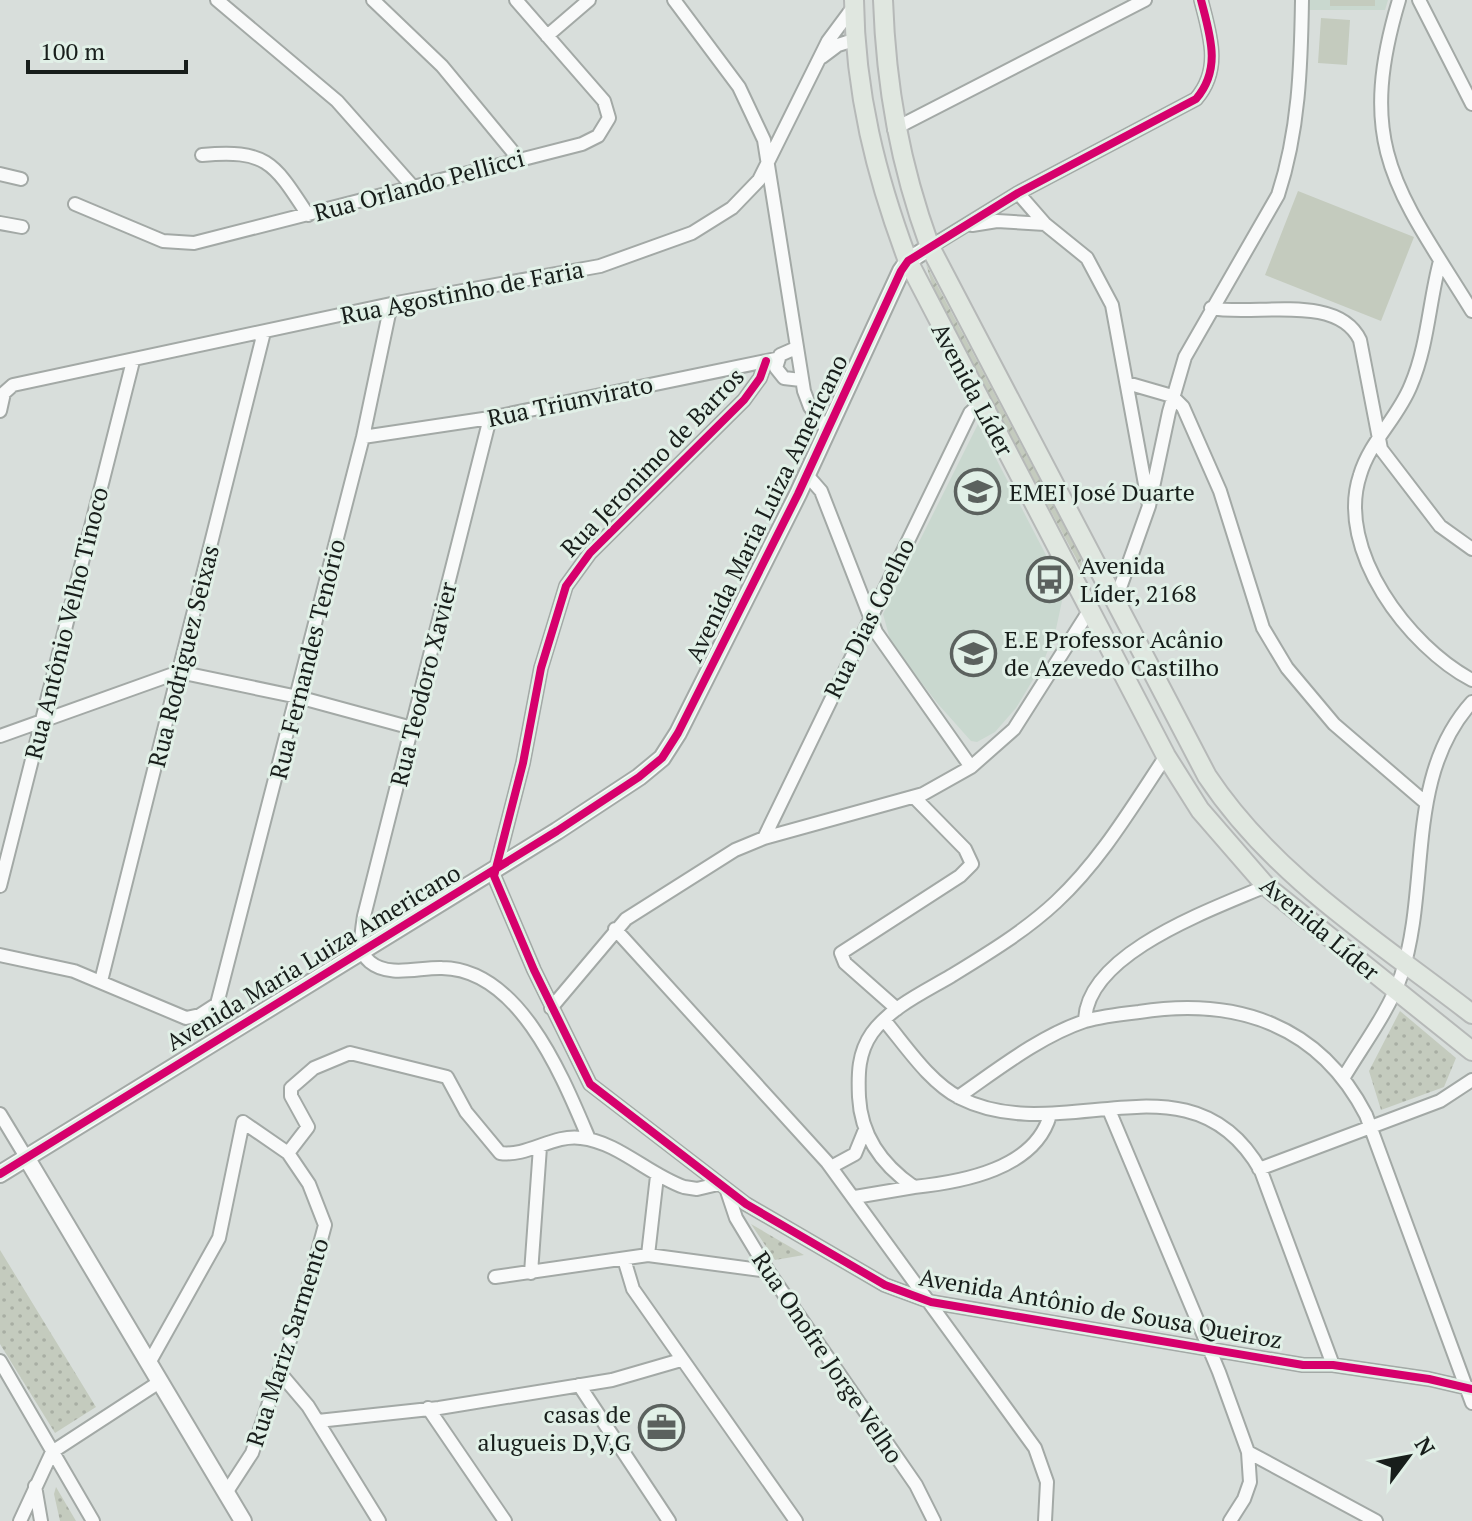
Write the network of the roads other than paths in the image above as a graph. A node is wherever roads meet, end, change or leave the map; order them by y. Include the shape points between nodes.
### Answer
1 (217, 0) edge
2 (373, 0) edge
3 (516, 0) edge
4 (589, 0) edge
5 (674, 0) edge
6 (694, 0) edge
7 (1145, 0) edge
8 (1201, 0) edge
9 (1302, 0) edge
10 (1399, 0) edge
11 (1419, 0) edge
12 (886, 2) edge
13 (854, 3) edge
14 (685, 13) junction
15 (547, 36) junction
16 (857, 39) junction
17 (820, 59) junction
18 (1472, 104) edge
19 (894, 129) junction
20 (202, 155) dead end
21 (518, 158) junction
22 (769, 160) junction
23 (0, 174) edge
24 (21, 179) dead end
25 (414, 188) junction
26 (1018, 193) junction
27 (75, 204) dead end
28 (308, 215) junction
29 (0, 223) edge
30 (1045, 224) junction
31 (964, 226) junction
32 (22, 227) dead end
33 (930, 247) junction
34 (908, 261) junction
35 (1440, 261) junction
36 (391, 304) junction
37 (1211, 308) junction
38 (1472, 311) edge
39 (264, 332) junction
40 (796, 348) junction
41 (771, 360) junction
42 (133, 361) junction
43 (801, 380) junction
44 (1127, 383) junction
45 (1172, 396) junction
46 (981, 403) junction
47 (0, 411) edge
48 (490, 418) junction
49 (828, 431) junction
50 (363, 437) junction
51 (1379, 437) junction
52 (807, 475) junction
53 (1149, 506) junction
54 (1472, 549) edge
55 (1115, 602) junction
56 (1089, 611) junction
57 (869, 618) junction
58 (179, 672) junction
59 (1472, 680) edge
60 (298, 697) junction
61 (1472, 702) edge
62 (1168, 706) junction
63 (42, 721) junction
64 (412, 728) junction
65 (0, 736) edge
66 (1166, 756) junction
67 (971, 767) junction
68 (914, 797) junction
69 (1426, 803) junction
70 (764, 838) junction
71 (496, 869) junction
72 (0, 886) edge
73 (1266, 886) junction
74 (615, 929) junction
75 (362, 950) junction
76 (0, 955) edge
77 (1405, 962) junction
78 (101, 981) junction
79 (1395, 990) junction
80 (551, 1008) junction
81 (897, 1009) junction
82 (1472, 1014) edge
83 (884, 1020) junction
84 (1085, 1021) junction
85 (1472, 1051) edge
86 (1344, 1077) junction
87 (1472, 1080) edge
88 (958, 1097) junction
89 (1109, 1110) junction
90 (0, 1114) edge
91 (1050, 1115) junction
92 (1371, 1128) junction
93 (864, 1132) junction
94 (589, 1139) junction
95 (540, 1147) junction
96 (288, 1153) junction
97 (26, 1157) junction
98 (831, 1167) junction
99 (1259, 1169) junction
100 (0, 1174) edge
101 (657, 1176) junction
102 (914, 1187) junction
103 (723, 1188) junction
104 (855, 1197) junction
105 (648, 1255) junction
106 (624, 1259) junction
107 (768, 1271) junction
108 (531, 1273) junction
109 (495, 1277) dead end
110 (931, 1302) junction
111 (1208, 1349) junction
112 (681, 1360) junction
113 (0, 1361) edge
114 (149, 1363) junction
115 (1333, 1365) junction
116 (280, 1373) junction
117 (161, 1381) junction
118 (579, 1385) junction
119 (1469, 1388) edge
120 (1472, 1403) edge
121 (428, 1408) junction
122 (318, 1421) junction
123 (52, 1452) junction
124 (1248, 1452) junction
125 (35, 1486) junction
126 (226, 1493) junction
127 (20, 1521) edge
128 (41, 1521) edge
129 (93, 1521) edge
130 (243, 1521) edge
131 (379, 1521) edge
132 (505, 1521) edge
133 (669, 1521) edge
134 (796, 1521) edge
135 (934, 1521) edge
136 (1045, 1521) edge
137 (1230, 1521) edge
138 (1376, 1521) edge

1 - 25 street via 337,101
2 - 21 street via 442,66
3 - 15 street, Rua Orlando Pellicci
4 - 15 street
5 - 14 street
6 - 14 street
7 - 19 street
8 - 26 street via 1213,70 1196,99
9 - 37 street via 1301,69 1285,174 1278,195
10 - 35 street via 1380,80 1380,132 1396,185
11 - 18 street
12 - 19 main road, Avenida Líder
13 - 16 main road, Avenida Líder
13 - 17 street, Rua Agostinho de Faria
14 - 22 street via 739,87
15 - 21 street, Rua Orlando Pellicci via 604,101 609,118 606,128 590,140
16 - 17 street
16 - 34 main road, Avenida Líder via 869,140
17 - 22 street, Rua Agostinho de Faria
19 - 33 main road, Avenida Líder
20 - 28 street via 248,153 262,159
21 - 25 street, Rua Orlando Pellicci
22 - 36 street, Rua Agostinho de Faria via 759,180 732,208 655,248 600,266
22 - 40 street
23 - 24 street
25 - 28 street, Rua Orlando Pellicci
26 - 30 street
26 - 31 street
27 - 28 street, Rua Orlando Pellicci via 178,243
29 - 32 street
30 - 31 street via 997,221
30 - 44 street via 1087,258 1099,278 1112,305
31 - 33 street
33 - 34 main road
33 - 55 main road, Avenida Líder
34 - 46 main road, Avenida Líder
34 - 49 main road, Avenida Maria Luiza Americano
35 - 38 street
35 - 51 street via 1420,362
36 - 39 street, Rua Agostinho de Faria
36 - 50 street, Rua Fernandes Tenório
37 - 45 street
37 - 51 street via 1291,309 1350,324 1360,340
39 - 42 street, Rua Agostinho de Faria
39 - 58 street, Rua Rodriguez Seixas
40 - 41 street
40 - 43 street
41 - 43 street via 780,375
41 - 48 street, Rua Triunvirato
41 - 71 street, Rua Jeronimo de Barros via 749,393 590,553 566,586 541,668
42 - 47 street, Rua Agostinho de Faria via 13,385 4,393
42 - 63 street, Rua Antônio Velho Tinoco
43 - 49 street via 810,407
44 - 45 street
44 - 53 street
45 - 53 street
45 - 69 street via 1183,407 1209,462 1252,599 1274,649 1334,724
46 - 56 main road, Avenida Líder
46 - 57 street, Rua Dias Coelho via 970,413
48 - 50 street, Rua Triunvirato
48 - 64 street, Rua Teodoro Xavier
49 - 52 main road, Avenida Maria Luiza Americano
50 - 60 street, Rua Fernandes Tenório
51 - 54 street via 1381,449 1422,505
51 - 59 street via 1358,478 1355,509 1367,568 1423,641
52 - 57 street via 821,491
52 - 71 main road, Avenida Maria Luiza Americano via 688,717 662,758
53 - 55 street
55 - 62 main road, Avenida Líder
56 - 62 main road via 1101,610 1113,620 1153,691
56 - 66 main road, Avenida Líder
56 - 67 street via 1014,729
57 - 67 street
57 - 70 street, Rua Dias Coelho
58 - 60 street
58 - 63 street
58 - 78 street, Rua Rodriguez Seixas
60 - 64 street
60 - 78 street, Rua Fernandes Tenório via 221,997 211,1010 186,1018
61 - 69 street via 1440,751
62 - 77 main road, Avenida Líder via 1207,776 1261,846 1322,901
63 - 65 street
63 - 72 street, Rua Antônio Velho Tinoco
64 - 75 street, Rua Teodoro Xavier via 364,916
66 - 73 main road, Avenida Líder via 1200,810
66 - 81 street via 1094,861 1056,902
67 - 68 street
68 - 70 street
68 - 81 street via 965,849 972,864 841,953 845,963
69 - 77 street
70 - 74 street via 704,867
71 - 75 main road, Avenida Maria Luiza Americano
71 - 80 street, Avenida Antônio de Sousa Queiroz via 501,896
73 - 79 main road, Avenida Líder
73 - 84 street via 1164,933 1126,957 1089,996
74 - 80 street
74 - 98 street
75 - 94 street via 378,967 457,968 504,993 535,1032
75 - 97 main road, Avenida Maria Luiza Americano
76 - 78 street
77 - 79 street
77 - 82 main road, Avenida Líder
79 - 85 main road, Avenida Líder
79 - 86 street
80 - 103 street, Avenida Antônio de Sousa Queiroz via 590,1084
81 - 83 street
83 - 88 street
83 - 93 street via 871,1033 858,1071
84 - 86 street via 1167,1008 1227,1008 1275,1026
84 - 88 street via 1044,1040
86 - 92 street
87 - 92 street via 1440,1101
88 - 91 street via 990,1108
89 - 91 street
89 - 99 street via 1172,1106 1196,1111 1237,1138
89 - 111 street
90 - 97 street
91 - 102 street via 1044,1135 1020,1156 970,1177
92 - 99 street
92 - 119 street
93 - 98 street via 855,1154
93 - 102 street via 888,1165
94 - 95 street via 569,1138
94 - 101 street
95 - 96 street via 500,1153 466,1112 447,1077 350,1053 314,1068 291,1088 308,1127
95 - 108 street
96 - 114 street, Rua Mariz Sarmento via 243,1122 219,1238
96 - 116 street, Rua Mariz Sarmento via 309,1184 325,1225
97 - 100 main road, Avenida Maria Luiza Americano
97 - 114 main road
98 - 104 street
99 - 115 street
101 - 103 street via 697,1189
101 - 105 street
102 - 104 street
103 - 107 street, Rua Onofre Jorge Velho
103 - 110 street, Avenida Antônio de Sousa Queiroz via 857,1270
104 - 110 street
105 - 106 street
105 - 107 street
106 - 108 street
106 - 112 street via 633,1289
107 - 135 street, Rua Onofre Jorge Velho via 916,1485
108 - 109 street
110 - 111 street, Avenida Antônio de Sousa Queiroz
110 - 136 street via 1043,1463
111 - 115 street, Avenida Antônio de Sousa Queiroz
111 - 124 street
112 - 118 street
112 - 134 street
113 - 123 street
114 - 117 main road
115 - 119 street, Avenida Antônio de Sousa Queiroz
116 - 122 street
116 - 126 street, Rua Mariz Sarmento via 252,1453
117 - 123 street
117 - 126 main road
118 - 121 street
118 - 133 street
119 - 120 street
121 - 122 street
121 - 132 street
122 - 131 street
123 - 125 street
123 - 129 street
124 - 137 street via 1250,1482
124 - 138 street
125 - 127 street
125 - 128 street
126 - 130 main road

